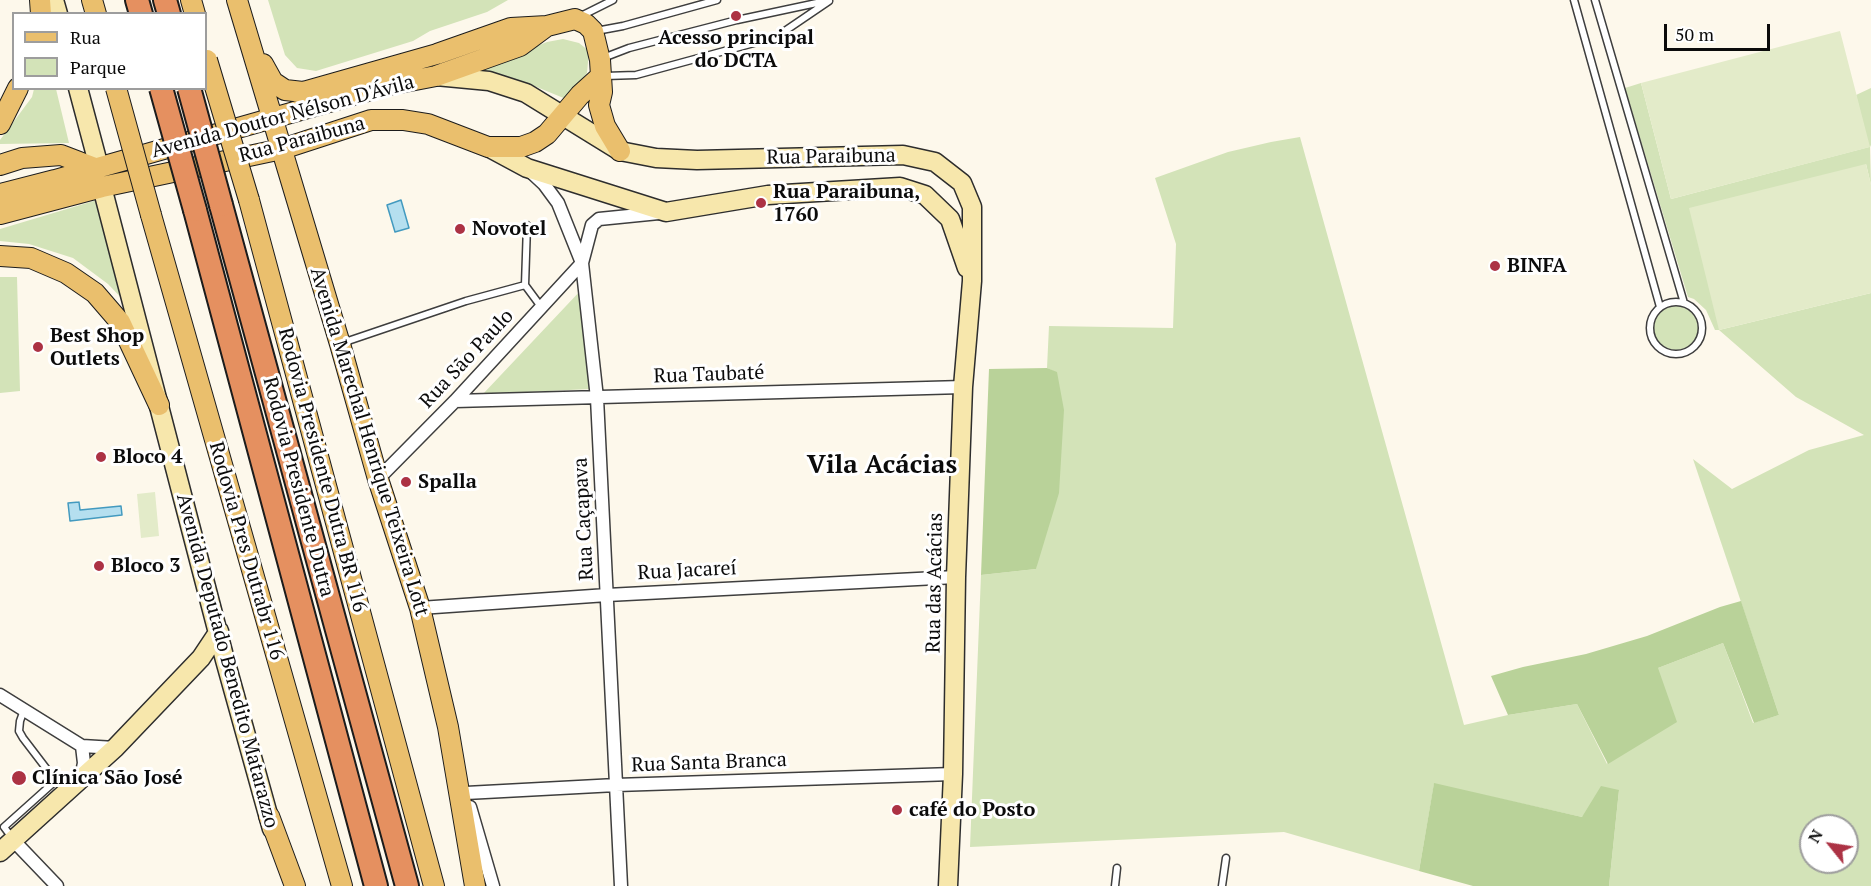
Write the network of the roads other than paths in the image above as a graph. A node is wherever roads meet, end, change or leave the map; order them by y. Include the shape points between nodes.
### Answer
1 (237, 0) edge
2 (613, 0) edge
3 (717, 0) edge
4 (830, 0) edge
5 (1574, 0) edge
6 (1595, 0) edge
7 (575, 19) junction
8 (242, 21) junction
9 (547, 26) junction
10 (593, 31) junction
11 (207, 60) edge
12 (601, 68) junction
13 (436, 76) junction
14 (17, 90) edge
15 (78, 90) edge
16 (117, 90) edge
17 (162, 90) edge
18 (190, 90) edge
19 (564, 115) junction
20 (273, 118) junction
21 (0, 124) edge
22 (488, 147) junction
23 (282, 149) junction
24 (620, 151) junction
25 (0, 165) edge
26 (97, 167) junction
27 (527, 168) junction
28 (102, 187) junction
29 (0, 194) edge
30 (666, 212) junction
31 (0, 214) edge
32 (527, 225) dead end
33 (0, 256) edge
34 (582, 263) junction
35 (972, 281) junction
36 (525, 285) junction
37 (1684, 303) junction
38 (1660, 307) junction
39 (542, 308) junction
40 (340, 344) junction
41 (963, 387) junction
42 (597, 398) junction
43 (455, 401) junction
44 (159, 405) junction
45 (378, 479) junction
46 (956, 577) junction
47 (607, 595) junction
48 (420, 608) junction
49 (219, 631) junction
50 (201, 658) junction
51 (225, 660) junction
52 (0, 695) edge
53 (25, 709) junction
54 (448, 728) junction
55 (82, 746) junction
56 (115, 748) junction
57 (953, 774) junction
58 (81, 778) junction
59 (616, 785) junction
60 (466, 793) junction
61 (269, 816) junction
62 (7, 846) edge
63 (1226, 858) dead end
64 (1117, 868) dead end
65 (57, 886) edge
66 (287, 886) edge
67 (295, 886) edge
68 (342, 886) edge
69 (376, 886) edge
70 (407, 886) edge
71 (434, 886) edge
72 (475, 886) edge
73 (493, 886) edge
74 (621, 886) edge
75 (948, 886) edge
76 (1115, 886) edge
77 (1222, 886) edge

1 - 8 main road, Avenida Marechal Henrique Teixeira Lott
2 - 7 lane
3 - 10 lane
4 - 12 lane via 629,48
4 - 12 lane via 776,36 636,75
5 - 38 lane
6 - 37 lane
7 - 9 main road
7 - 10 main road
8 - 9 main road via 273,82 285,90 303,92 437,54 511,28
8 - 20 main road, Avenida Marechal Henrique Teixeira Lott
9 - 13 main road via 520,46
10 - 12 main road
11 - 71 main road, Rodovia Presidente Dutra BR 116, bridge via 249,200
12 - 19 main road
12 - 24 main road via 599,105 605,126
13 - 19 main road, Avenida Doutor Nélson D'Ávila via 489,81 526,93
13 - 20 main road, Avenida Doutor Nélson D'Ávila via 389,85
14 - 21 main road
15 - 26 main road, Avenida Deputado Benedito Matarazzo
16 - 68 main road, Rodovia Pres Dutrabr 116, bridge
17 - 69 highway, Rodovia Presidente Dutra, bridge
18 - 70 highway, Rodovia Presidente Dutra, bridge
19 - 22 main road via 535,142 521,147
19 - 24 main road, Rua Paraibuna
20 - 23 main road, Avenida Marechal Henrique Teixeira Lott
20 - 26 main road, Avenida Doutor Nélson D'Ávila
22 - 23 main road, Rua Paraibuna via 428,124 371,120
22 - 27 main road, Rua Paraibuna
23 - 28 main road, Rua Paraibuna
23 - 40 main road, Avenida Marechal Henrique Teixeira Lott
24 - 35 main road, Rua Paraibuna via 697,160 903,155 935,162 962,183 972,207
25 - 26 main road via 22,158 61,155
26 - 28 main road, Avenida Deputado Benedito Matarazzo
26 - 29 main road, Avenida Doutor Nélson D'Ávila
27 - 30 main road, Rua Paraibuna
27 - 34 street, Rua Caçapava via 558,203
28 - 31 main road, Rua Paraibuna
28 - 44 main road, Avenida Deputado Benedito Matarazzo
30 - 34 street, Rua Paraibuna via 599,219 592,225
30 - 35 main road, Rua Paraibuna via 768,195 900,187 925,195 950,219
32 - 36 lane
33 - 44 main road via 31,258 66,273 95,293 120,322
34 - 39 street, Rua São Paulo
34 - 42 street, Rua Caçapava
35 - 41 main road, Rua das Acácias
36 - 39 lane
36 - 40 lane
37 - 38 lane
37 - 38 lane via 1697,312 1702,329 1697,344 1683,354 1666,353 1651,337 1650,323
39 - 43 street, Rua São Paulo
40 - 45 main road, Avenida Marechal Henrique Teixeira Lott
41 - 42 street, Rua Taubaté
41 - 46 main road, Rua das Acácias
42 - 43 street, Rua Taubaté
42 - 47 street, Rua Caçapava
43 - 45 street, Rua São Paulo
44 - 49 main road, Avenida Deputado Benedito Matarazzo
45 - 48 main road, Avenida Marechal Henrique Teixeira Lott
46 - 47 street, Rua Jacareí
46 - 57 main road, Rua das Acácias
47 - 48 street, Rua Jacareí
47 - 59 street, Rua Caçapava
48 - 54 main road, Avenida Marechal Henrique Teixeira Lott
49 - 50 main road
49 - 51 main road, Avenida Deputado Benedito Matarazzo
50 - 51 main road
50 - 56 main road
51 - 61 main road, Avenida Deputado Benedito Matarazzo
52 - 53 street
53 - 55 street
53 - 62 lane via 19,731 53,781 4,827
54 - 60 street, Avenida Marechal Henrique Teixeira Lott
54 - 72 main road
55 - 56 street
55 - 58 street
56 - 58 main road
57 - 59 street, Rua Santa Branca
57 - 75 main road, Rua das Acácias
58 - 62 main road
59 - 60 street, Rua Santa Branca
59 - 74 street, Rua Caçapava
60 - 73 street, Avenida Marechal Henrique Teixeira Lott
61 - 66 main road, Avenida Deputado Benedito Matarazzo
61 - 67 main road
62 - 65 street
63 - 77 lane
64 - 76 lane

